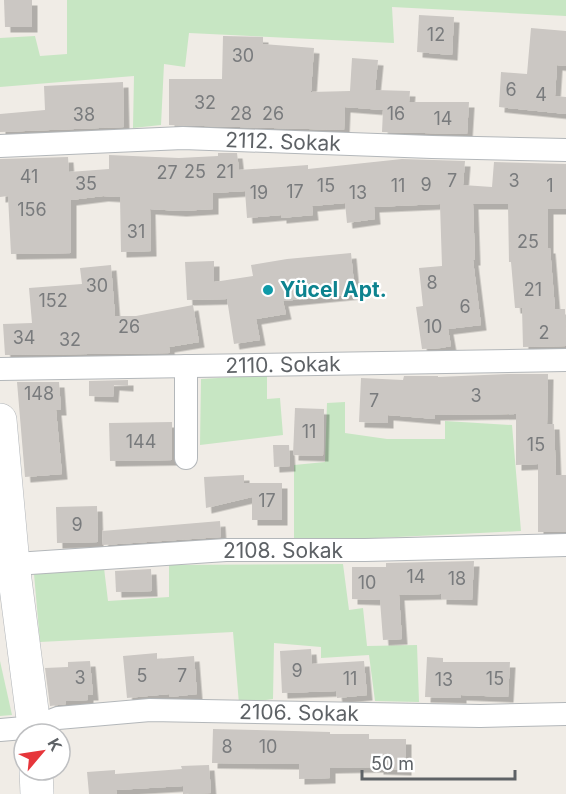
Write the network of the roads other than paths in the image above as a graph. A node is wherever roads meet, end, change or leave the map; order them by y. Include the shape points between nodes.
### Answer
1 (0, 146) edge
2 (566, 150) edge
3 (566, 360) edge
4 (186, 366) junction
5 (0, 369) edge
6 (0, 420) edge
7 (186, 458) dead end
8 (566, 545) edge
9 (7, 565) edge
10 (566, 714) edge
11 (33, 722) edge
12 (51, 722) edge

1 - 2 street, 2112. Sokak via 183,138
3 - 4 street, 2110. Sokak
4 - 5 street, 2110. Sokak
4 - 7 street
6 - 9 street
8 - 9 street, 2108. Sokak via 226,550
9 - 11 street
10 - 12 street, 2106. Sokak via 150,710 58,718

